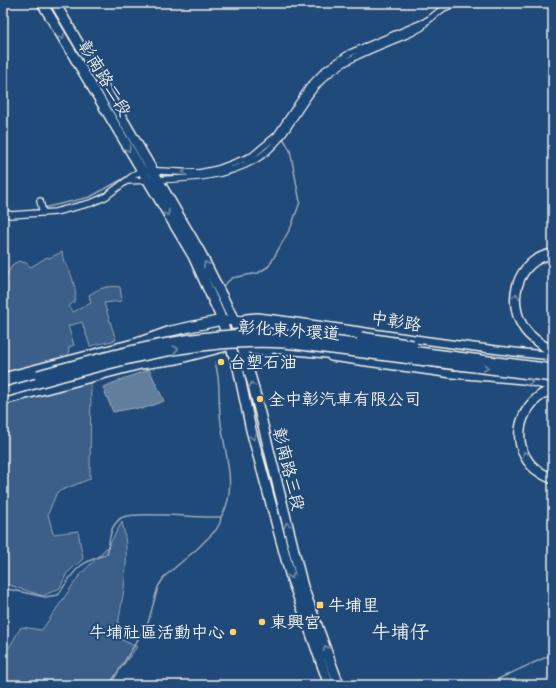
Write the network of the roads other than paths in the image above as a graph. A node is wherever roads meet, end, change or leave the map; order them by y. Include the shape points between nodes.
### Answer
1 (42, 3) edge
2 (55, 3) edge
3 (457, 3) edge
4 (449, 5) edge
5 (426, 21) junction
6 (141, 170) junction
7 (153, 170) junction
8 (158, 178) junction
9 (147, 180) junction
10 (127, 182) junction
11 (40, 201) dead end
12 (3, 211) edge
13 (43, 213) junction
14 (549, 254) edge
15 (222, 320) junction
16 (234, 320) junction
17 (427, 342) junction
18 (458, 344) junction
19 (230, 346) junction
20 (242, 346) junction
21 (553, 352) edge
22 (553, 356) edge
23 (470, 362) junction
24 (425, 369) junction
25 (553, 369) edge
26 (452, 374) junction
27 (553, 377) edge
28 (3, 378) edge
29 (3, 385) edge
30 (553, 388) edge
31 (3, 393) edge
32 (3, 400) edge
33 (553, 479) edge
34 (329, 685) edge
35 (339, 685) edge

1 -> 6 main road, 彰南路二段
2 - 7 main road, 彰南路二段
3 - 4 street
4 - 5 street
5 -> 7 street via 350,53 316,79 277,136 252,156 199,173
5 - 8 street via 422,27 345,63 323,79 272,148 254,160 212,176
6 - 7 street
6 - 9 main road, 彰南路二段
6 - 10 street
7 - 8 main road, 彰南路二段
8 - 9 street
16 -> 8 main road, 彰南路三段 via 200,252
9 - 10 street
9 -> 15 main road, 彰南路三段 via 193,256
10 - 13 street via 91,203
11 - 13 street
12 - 13 street via 10,216
21 -> 14 main road via 526,332 515,310 520,277 531,265
15 - 16 main road, 彰化東外環道
15 - 19 main road, 彰南路三段
15 - 28 main road, 彰化東外環道 via 171,331
16 - 17 street, 中彰路 via 257,316
16 - 20 main road, 彰南路三段
16 - 23 main road, 彰化東外環道, bridge via 286,325 436,349
17 - 18 street, 中彰路
17 - 24 street
18 - 22 street, 中彰路
18 - 26 street
19 - 20 main road, 彰化東外環道
19 - 32 main road, 彰化東外環道 via 150,362
19 -> 34 main road, 彰南路三段 via 290,574
20 - 23 main road, 彰化東外環道, bridge via 284,348 431,366
20 - 24 street via 255,351 335,357
35 -> 20 main road, 彰南路三段 via 304,587
23 - 25 main road, 彰化東外環道, bridge
23 -> 27 main road, 彰化東外環道, bridge
23 - 29 main road, 彰化東外環道, bridge via 285,335 232,334 174,342
31 -> 23 main road, 彰化東外環道, bridge via 175,349 241,341 285,343
24 - 26 street
26 -> 30 street via 523,380
33 -> 30 main road via 532,466 520,443 519,430 533,400

